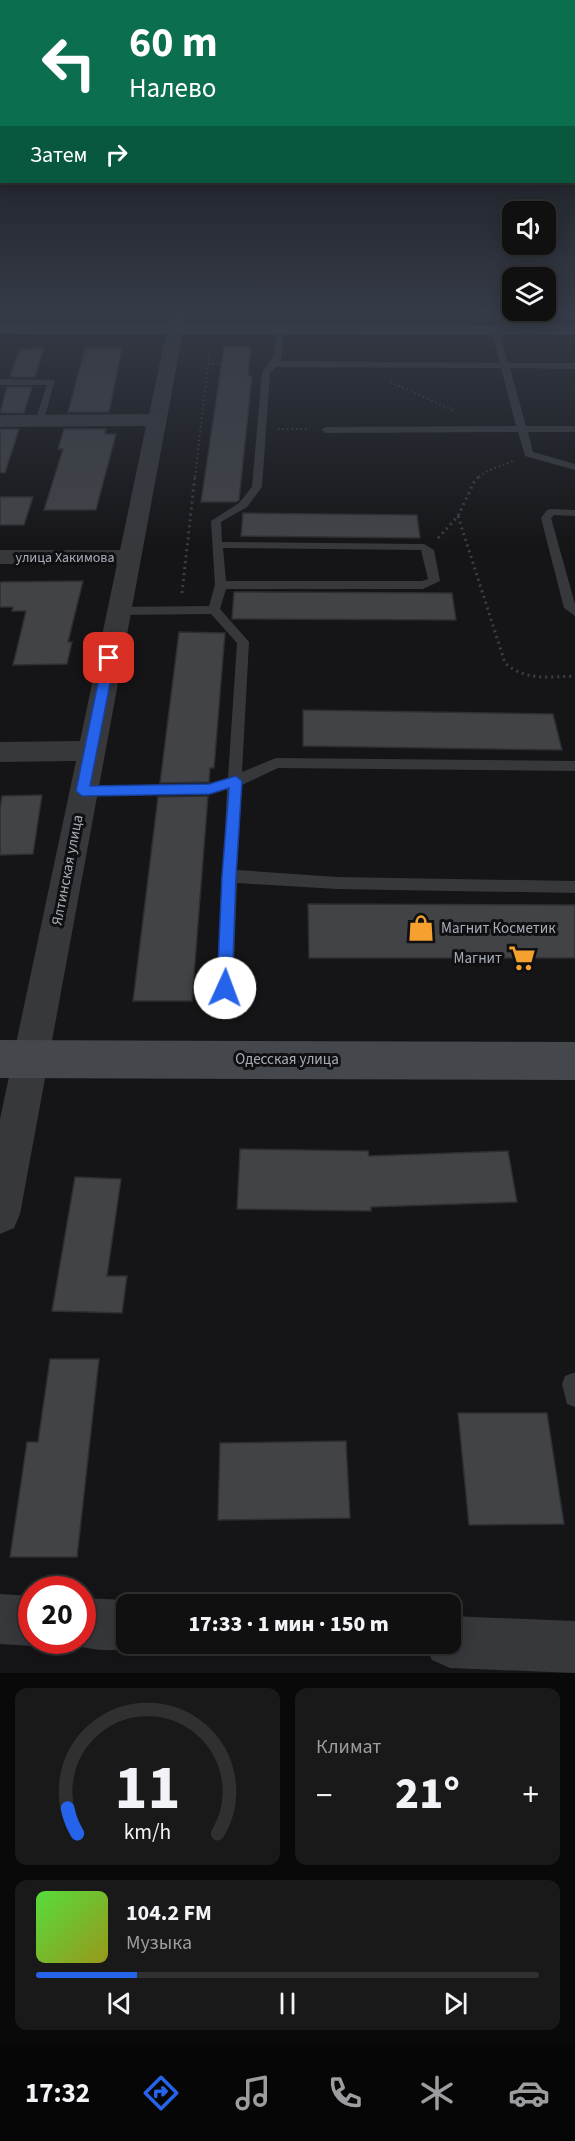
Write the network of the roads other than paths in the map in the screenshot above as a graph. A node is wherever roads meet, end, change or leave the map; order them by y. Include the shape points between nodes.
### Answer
1 (49, 393) edge
2 (161, 393) edge
3 (265, 393) edge
4 (512, 393) edge
5 (156, 420) junction
6 (0, 421) edge
7 (40, 421) junction
8 (522, 429) junction
9 (575, 429) edge
10 (326, 430) road end
11 (575, 467) edge
12 (575, 513) edge
13 (217, 545) junction
14 (0, 557) edge
15 (129, 557) junction
16 (221, 585) junction
17 (214, 610) junction
18 (118, 611) junction
19 (575, 612) edge
20 (91, 751) junction
21 (0, 752) edge
22 (575, 766) edge
23 (236, 781) junction
24 (82, 791) junction
25 (229, 876) junction
26 (575, 887) edge
27 (225, 988) dead end
28 (15, 1059) edge
29 (575, 1061) edge
30 (0, 1214) edge
31 (575, 1384) edge
32 (575, 1396) edge
33 (0, 1619) edge
34 (18, 1620) edge
35 (96, 1624) edge
36 (116, 1625) edge
37 (575, 1647) edge
38 (461, 1649) edge

1 - 7 lane
2 - 5 street, Ялтинская улица
3 - 13 lane via 258,487 243,505 216,521
4 - 8 lane
5 - 7 street
5 - 15 street, Ялтинская улица
6 - 7 street
8 - 9 lane
8 - 10 lane
8 - 11 lane via 529,454
12 - 19 lane via 551,512 546,518 570,608
13 - 16 lane
13 - 16 lane via 414,546 428,550 434,581
14 - 15 street, улица Хакимова
15 - 18 street, Ялтинская улица
16 - 17 lane
17 - 18 lane
17 - 23 lane via 243,642
18 - 20 street, Ялтинская улица
20 - 21 street
20 - 24 street, Ялтинская улица
22 - 23 lane via 276,763
23 - 24 lane via 210,789
23 - 25 lane
24 - 28 street, Ялтинская улица
25 - 26 lane via 337,883
25 - 27 lane
28 - 29 street, Одесская улица
28 - 30 street, Ялтинская улица
31 - 32 lane
33 - 34 street
35 - 36 street
37 - 38 street

